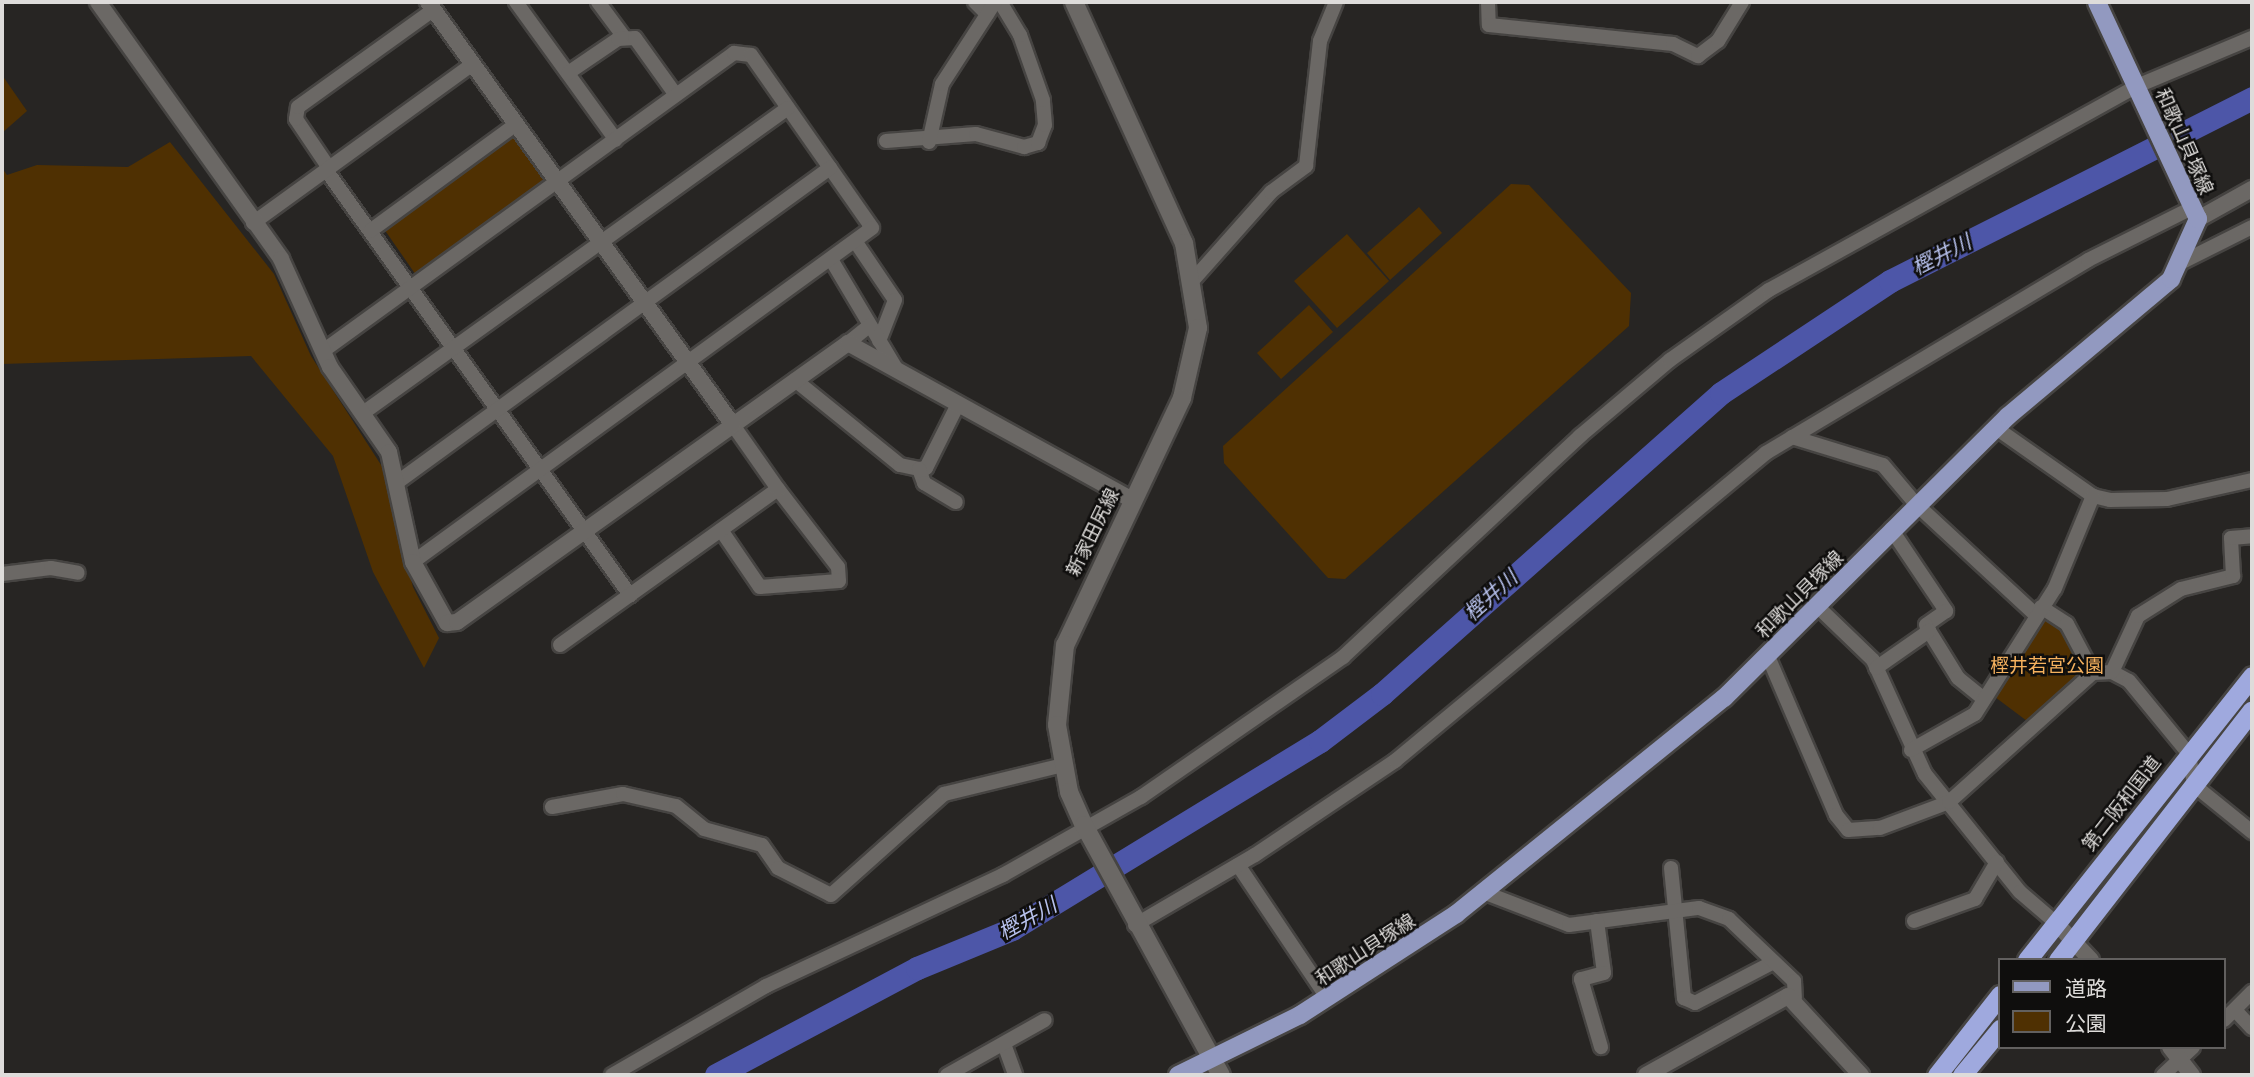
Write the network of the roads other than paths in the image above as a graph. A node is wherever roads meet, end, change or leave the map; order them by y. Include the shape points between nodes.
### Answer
1 (516, 2) edge
2 (598, 2) edge
3 (975, 2) edge
4 (1074, 2) edge
5 (1336, 2) edge
6 (1488, 2) edge
7 (1742, 2) edge
8 (2097, 2) edge
9 (102, 4) edge
10 (430, 4) edge
11 (994, 6) edge
12 (624, 37) junction
13 (2252, 38) edge
14 (473, 64) junction
15 (568, 73) junction
16 (2139, 90) junction
17 (676, 96) junction
18 (788, 108) junction
19 (516, 124) junction
20 (616, 140) junction
21 (886, 141) dead end
22 (929, 142) junction
23 (831, 168) junction
24 (328, 169) junction
25 (558, 183) junction
26 (2252, 189) edge
27 (2195, 213) junction
28 (253, 223) junction
29 (2252, 227) edge
30 (370, 231) junction
31 (855, 241) junction
32 (601, 242) junction
33 (832, 261) junction
34 (2182, 262) junction
35 (1194, 280) junction
36 (411, 289) junction
37 (645, 304) junction
38 (870, 325) junction
39 (879, 341) junction
40 (848, 343) junction
41 (454, 349) junction
42 (323, 351) junction
43 (688, 362) junction
44 (899, 374) junction
45 (796, 380) junction
46 (957, 406) junction
47 (496, 408) junction
48 (363, 413) junction
49 (733, 425) junction
50 (1996, 428) junction
51 (1792, 437) junction
52 (919, 469) junction
53 (540, 470) junction
54 (2252, 480) edge
55 (399, 481) junction
56 (778, 489) junction
57 (2093, 496) junction
58 (1131, 499) junction
59 (956, 502) dead end
60 (1916, 504) junction
61 (1891, 529) junction
62 (721, 530) junction
63 (585, 531) junction
64 (2252, 536) edge
65 (413, 562) junction
66 (78, 573) dead end
67 (2, 574) edge
68 (630, 595) junction
69 (1818, 607) junction
70 (2039, 611) junction
71 (1929, 631) junction
72 (559, 645) dead end
73 (1768, 654) junction
74 (1876, 668) junction
75 (2112, 672) junction
76 (2093, 673) junction
77 (2252, 676) edge
78 (1984, 699) junction
79 (2252, 710) edge
80 (1911, 750) junction
81 (2189, 754) junction
82 (1063, 765) junction
83 (2194, 785) junction
84 (1950, 802) junction
85 (552, 807) dead end
86 (1085, 827) junction
87 (2252, 832) edge
88 (1997, 862) junction
89 (1238, 865) junction
90 (1671, 868) dead end
91 (1483, 892) junction
92 (1675, 910) junction
93 (1597, 921) junction
94 (1914, 921) dead end
95 (1134, 923) junction
96 (2056, 923) junction
97 (2073, 943) junction
98 (2029, 958) edge
99 (2060, 958) edge
100 (2089, 958) edge
101 (1772, 964) junction
102 (2252, 992) edge
103 (1795, 998) junction
104 (1998, 998) edge
105 (1328, 999) junction
106 (2230, 1015) edge
107 (1045, 1020) dead end
108 (2252, 1028) edge
109 (1998, 1032) edge
110 (1004, 1044) junction
111 (1601, 1047) dead end
112 (2174, 1053) edge
113 (973, 1069) edge
114 (1216, 1069) edge
115 (612, 1075) edge
116 (947, 1075) edge
117 (1015, 1075) edge
118 (1178, 1075) edge
119 (1646, 1075) edge
120 (1861, 1075) edge
121 (1937, 1075) edge
122 (1962, 1075) edge
123 (2163, 1075) edge
124 (2192, 1075) edge

1 - 15 street
2 - 12 street
3 - 11 street
4 - 35 main road, 新家田尻線 via 1156,172
5 - 35 street via 1320,41 1306,166 1271,192
6 - 7 street via 1489,25 1673,44 1698,56 1718,41
8 - 16 main road, 和歌山貝塚線
9 - 28 street
10 - 14 street
10 - 24 street via 298,107 296,119
11 - 22 street via 942,84
11 - 22 street via 1035,72 1042,136 1024,148 976,134
12 - 15 street
12 - 17 street via 635,38
13 - 16 street
14 - 19 street
14 - 24 street
15 - 20 street
16 - 27 main road, 和歌山貝塚線
16 - 86 street via 1769,290 1681,352 1580,436 1343,657 1185,768
17 - 18 street via 734,53 751,55
17 - 20 street
18 - 23 street
18 - 32 street
19 - 25 street
19 - 30 street
20 - 25 street
21 - 22 street
23 - 31 street via 873,228
23 - 37 street
24 - 28 street
24 - 30 street
25 - 32 street
25 - 36 street
26 - 27 street
27 - 34 main road, 和歌山貝塚線
27 - 51 street via 2088,260
28 - 42 street via 293,281
29 - 34 street
30 - 36 street
31 - 33 street
31 - 39 street via 895,300
32 - 37 street
32 - 41 street
33 - 38 street
33 - 43 street
34 - 50 main road, 和歌山貝塚線 via 2128,321
35 - 58 main road, 新家田尻線 via 1198,328 1190,378
36 - 41 street
36 - 42 street
37 - 43 street
37 - 47 street
38 - 39 street
38 - 40 street
39 - 44 street
40 - 44 street
40 - 45 street
41 - 47 street
41 - 48 street
42 - 48 street
43 - 49 street
43 - 53 street
44 - 46 street
45 - 49 street
45 - 52 street via 900,466
46 - 52 street via 926,468
46 - 58 street
47 - 53 street
47 - 55 street
48 - 55 street
49 - 56 street
49 - 63 street
50 - 57 street
50 - 60 main road, 和歌山貝塚線
51 - 60 street via 1883,465
51 - 89 street via 1718,490 1441,726
52 - 59 street via 924,484
53 - 63 street
53 - 65 street
54 - 57 street via 2167,499
55 - 65 street
56 - 62 street
56 - 62 street via 838,567 839,581 760,587
57 - 70 street
58 - 82 main road, 新家田尻線 via 1065,645 1056,702
60 - 61 main road, 和歌山貝塚線
60 - 70 street
61 - 69 main road, 和歌山貝塚線
61 - 71 street via 1946,611 1926,625
62 - 68 street
63 - 65 street via 451,624 441,618
63 - 68 street
64 - 75 street via 2231,538 2233,576 2181,589 2138,616
66 - 67 street via 51,568
68 - 72 street
69 - 73 main road, 和歌山貝塚線
69 - 74 street
70 - 76 street via 2067,624
70 - 78 street
71 - 74 street
71 - 78 street via 1958,678
73 - 84 street via 1842,826 1880,828
73 - 91 main road, 和歌山貝塚線 via 1724,698
74 - 80 street
75 - 76 street
75 - 81 street via 2129,681
76 - 84 street
77 - 81 highway, 第二阪和国道
78 - 80 street via 1959,728
79 - 83 highway
80 - 84 street
81 - 83 street
81 - 96 highway, 第二阪和国道
82 - 85 street via 944,794 831,895 778,868 762,845 704,829 665,803 622,794
82 - 86 main road, 新家田尻線
83 - 87 street
83 - 97 highway
84 - 88 street
86 - 95 main road, 新家田尻線
86 - 115 street via 1003,875 766,986
88 - 94 street via 1975,900
88 - 96 street
89 - 95 street
89 - 105 street
90 - 92 street
91 - 93 street via 1569,925
91 - 105 main road, 和歌山貝塚線
92 - 93 street
92 - 101 street via 1699,908 1729,919
92 - 101 street via 1684,998 1695,1003
93 - 111 street via 1604,973 1581,979
95 - 114 main road, 新家田尻線
96 - 97 street
96 - 98 highway, 第二阪和国道
97 - 99 highway
97 - 100 street
101 - 103 street via 1794,981
102 - 106 street
103 - 119 street via 1778,1000
103 - 120 street
104 - 121 highway
105 - 114 main road, 和歌山貝塚線
106 - 108 street
107 - 110 street
109 - 122 highway
110 - 113 street
110 - 117 street
112 - 123 street
112 - 124 street
113 - 116 street
114 - 118 main road, 和歌山貝塚線

